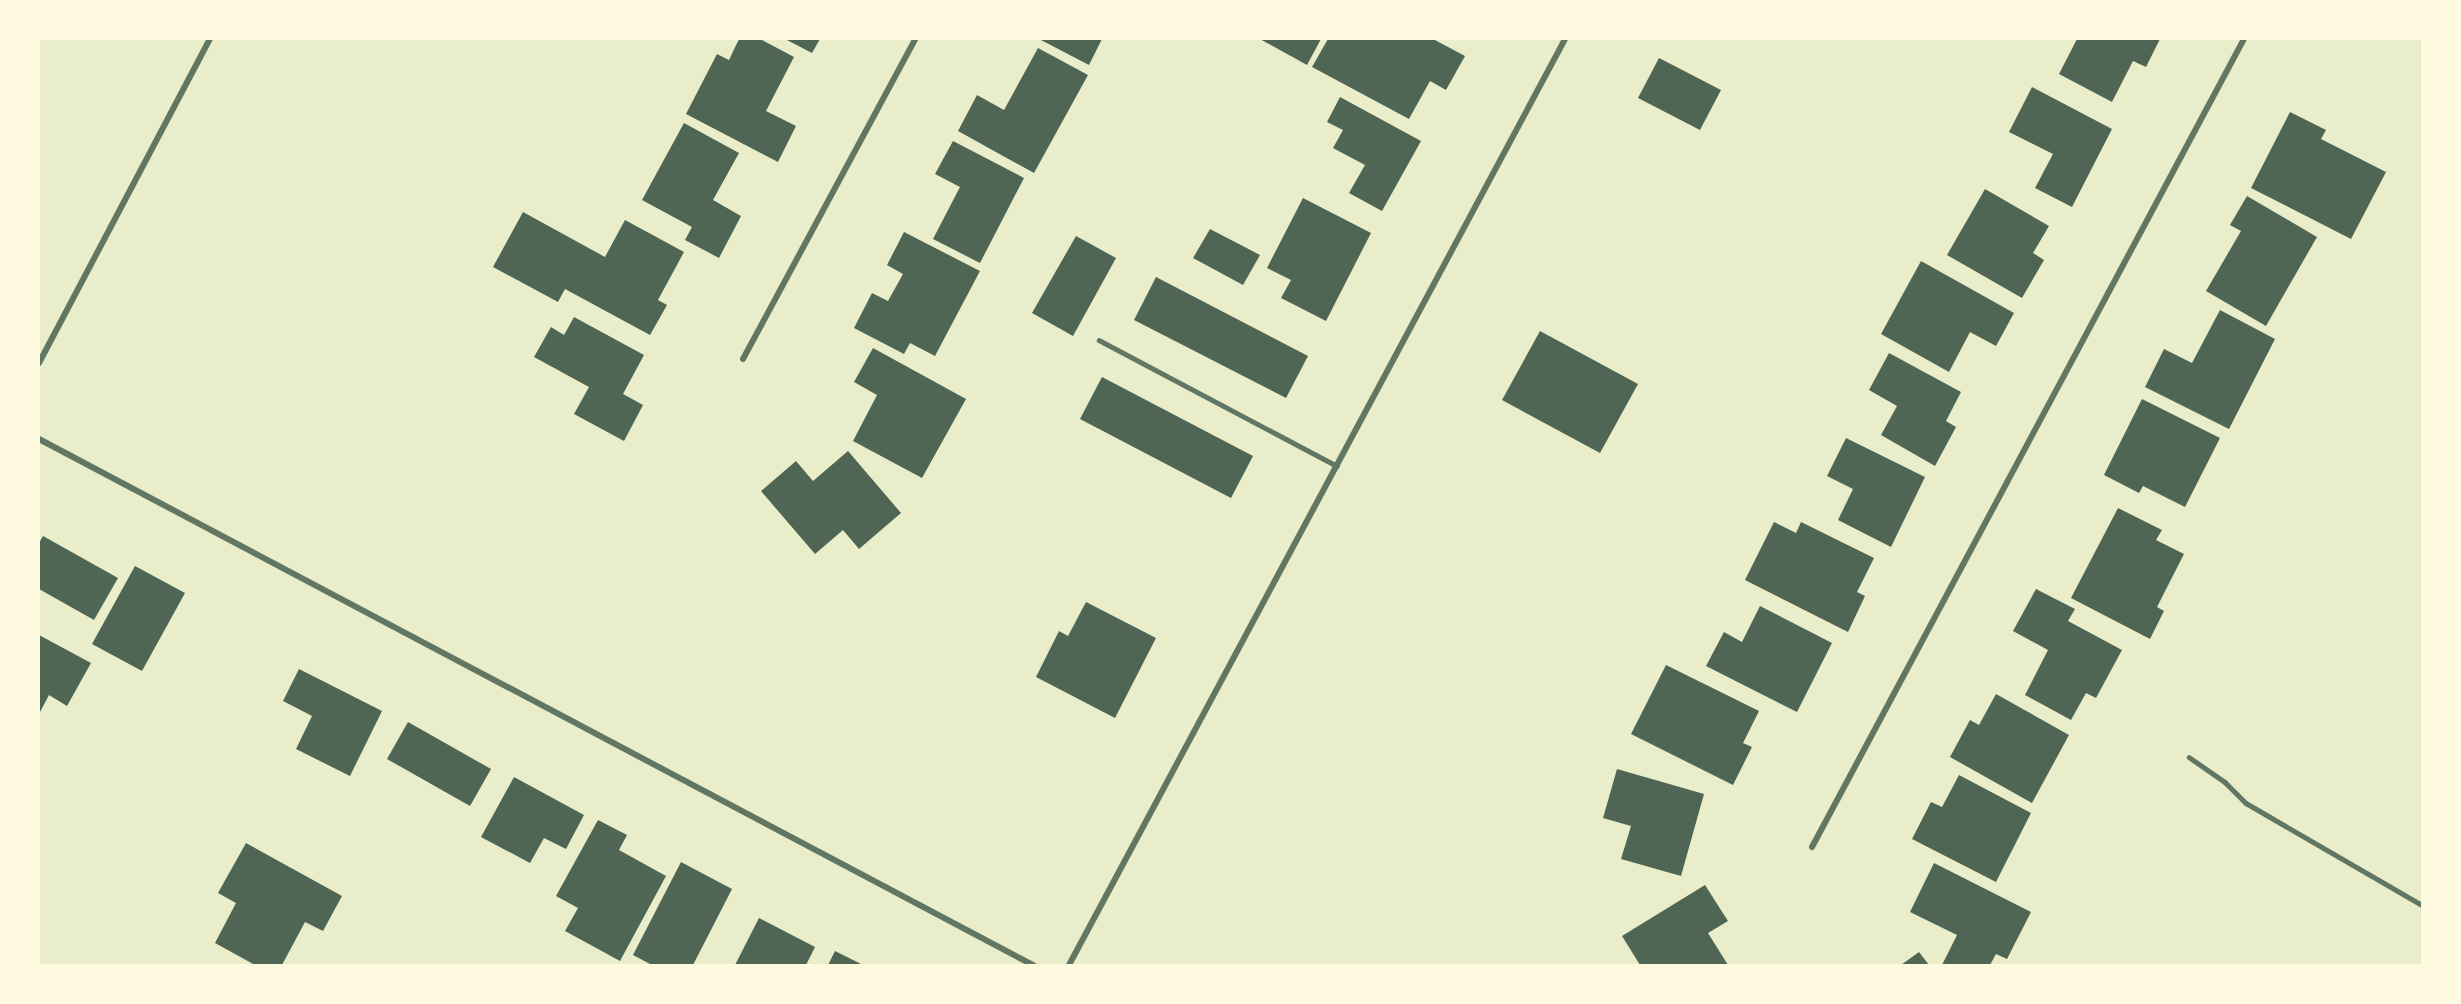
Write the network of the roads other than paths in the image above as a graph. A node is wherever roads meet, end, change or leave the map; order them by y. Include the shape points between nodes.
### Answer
1 (210, 39) edge
2 (915, 39) edge
3 (1565, 39) edge
4 (2244, 39) edge
5 (1099, 340) dead end
6 (743, 359) dead end
7 (39, 363) edge
8 (39, 439) edge
9 (1337, 466) junction
10 (2189, 757) dead end
11 (1812, 847) dead end
12 (2422, 905) edge
13 (1032, 965) edge
14 (1069, 965) edge

1 - 7 street
2 - 6 street
3 - 9 street
4 - 11 street
5 - 9 lane
8 - 13 street
9 - 14 street
10 - 12 lane via 2225,782 2246,803

